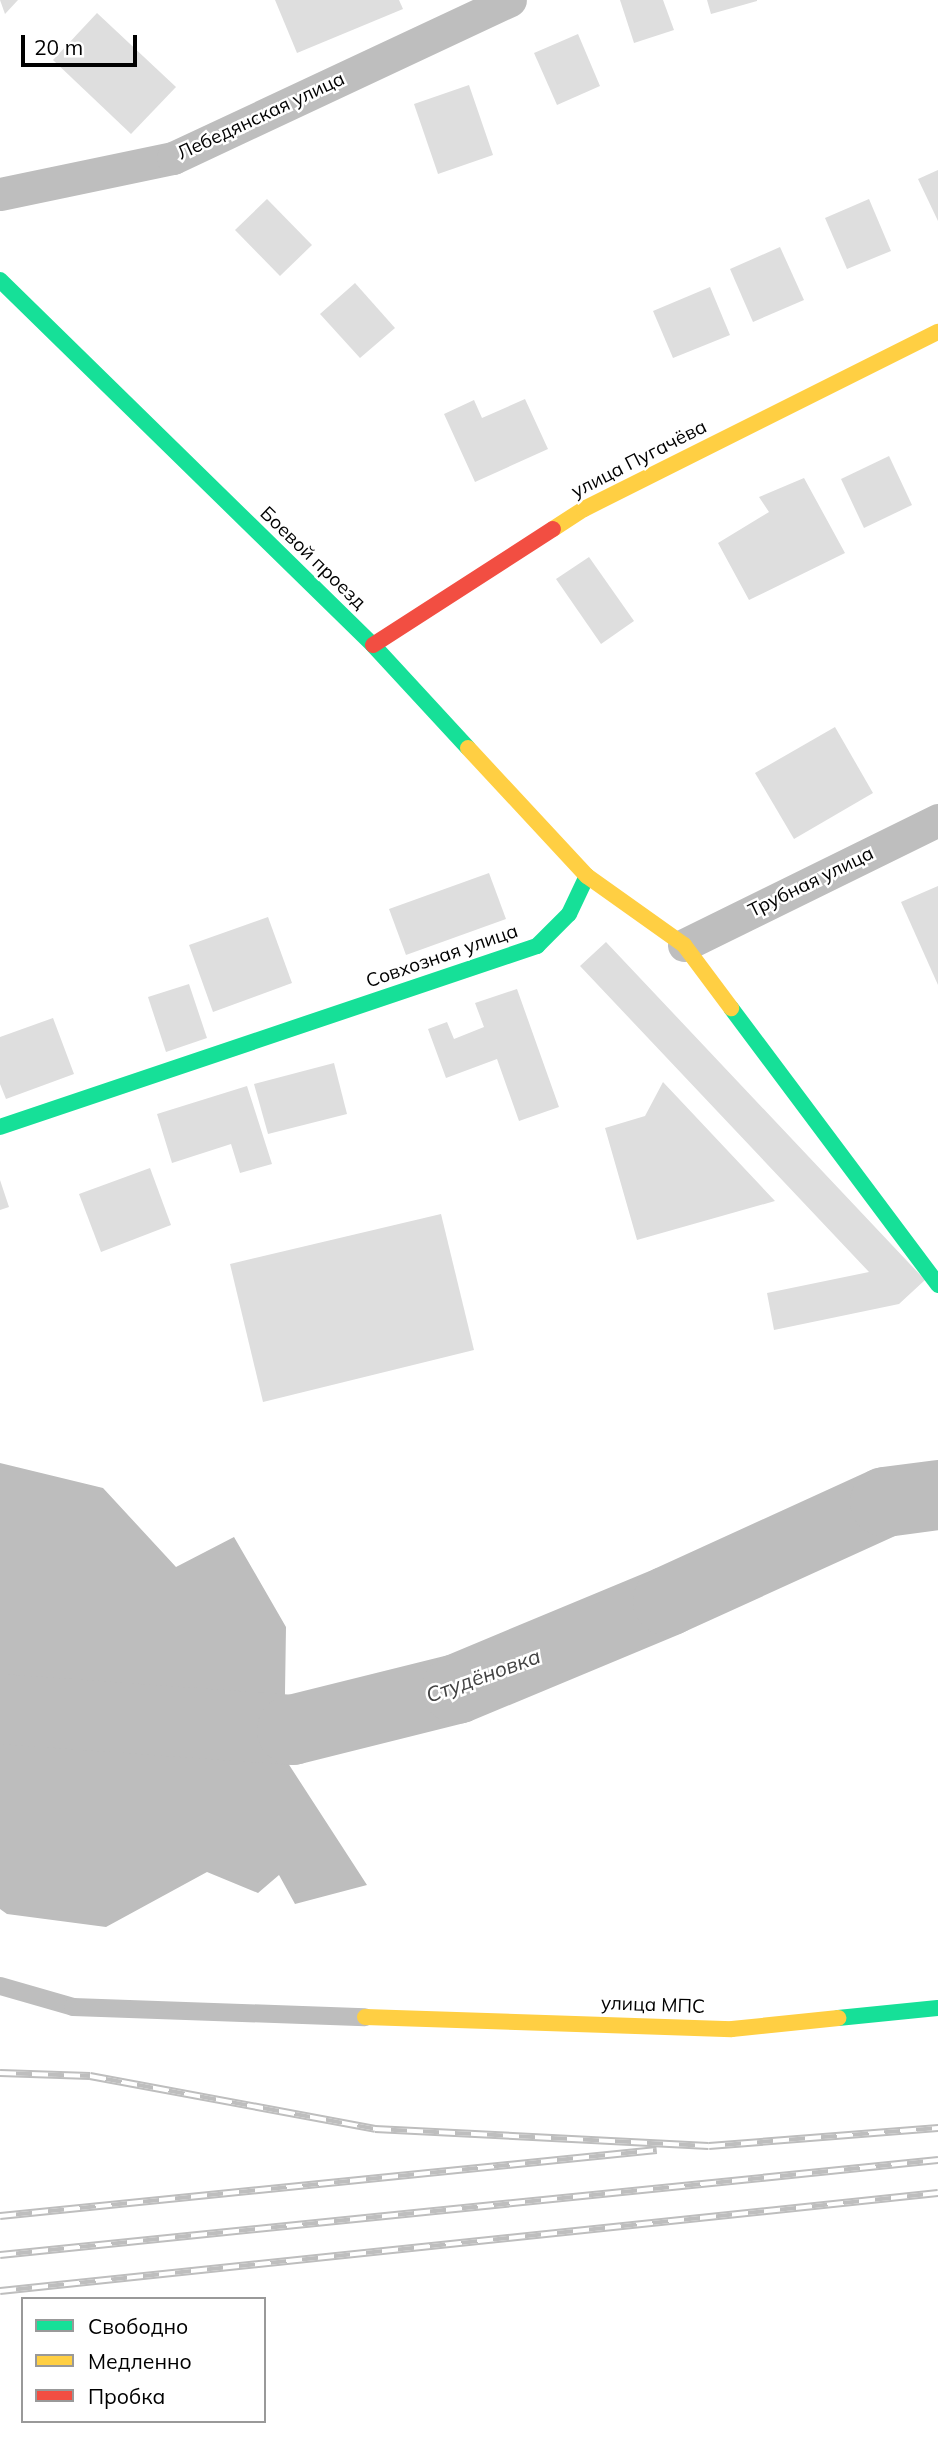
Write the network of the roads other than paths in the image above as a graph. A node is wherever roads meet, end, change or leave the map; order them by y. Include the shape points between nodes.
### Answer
1 (510, 0) edge
2 (0, 194) edge
3 (0, 280) edge
4 (938, 332) edge
5 (373, 645) junction
6 (938, 820) edge
7 (587, 876) junction
8 (684, 945) junction
9 (0, 1127) edge
10 (938, 1285) edge
11 (0, 1986) edge
12 (938, 2008) edge
13 (365, 2017) joint

1 - 2 street, Лебедянская улица via 173,158
3 - 5 street, Боевой проезд
4 - 5 street, улица Пугачёва via 584,509
5 - 7 street, Боевой проезд
6 - 8 street, Трубная улица
7 - 8 street
7 - 9 street, Совхозная улица via 569,914 537,946
8 - 10 street
11 - 13 lane via 73,2007
12 - 13 street, улица МПС via 732,2029

